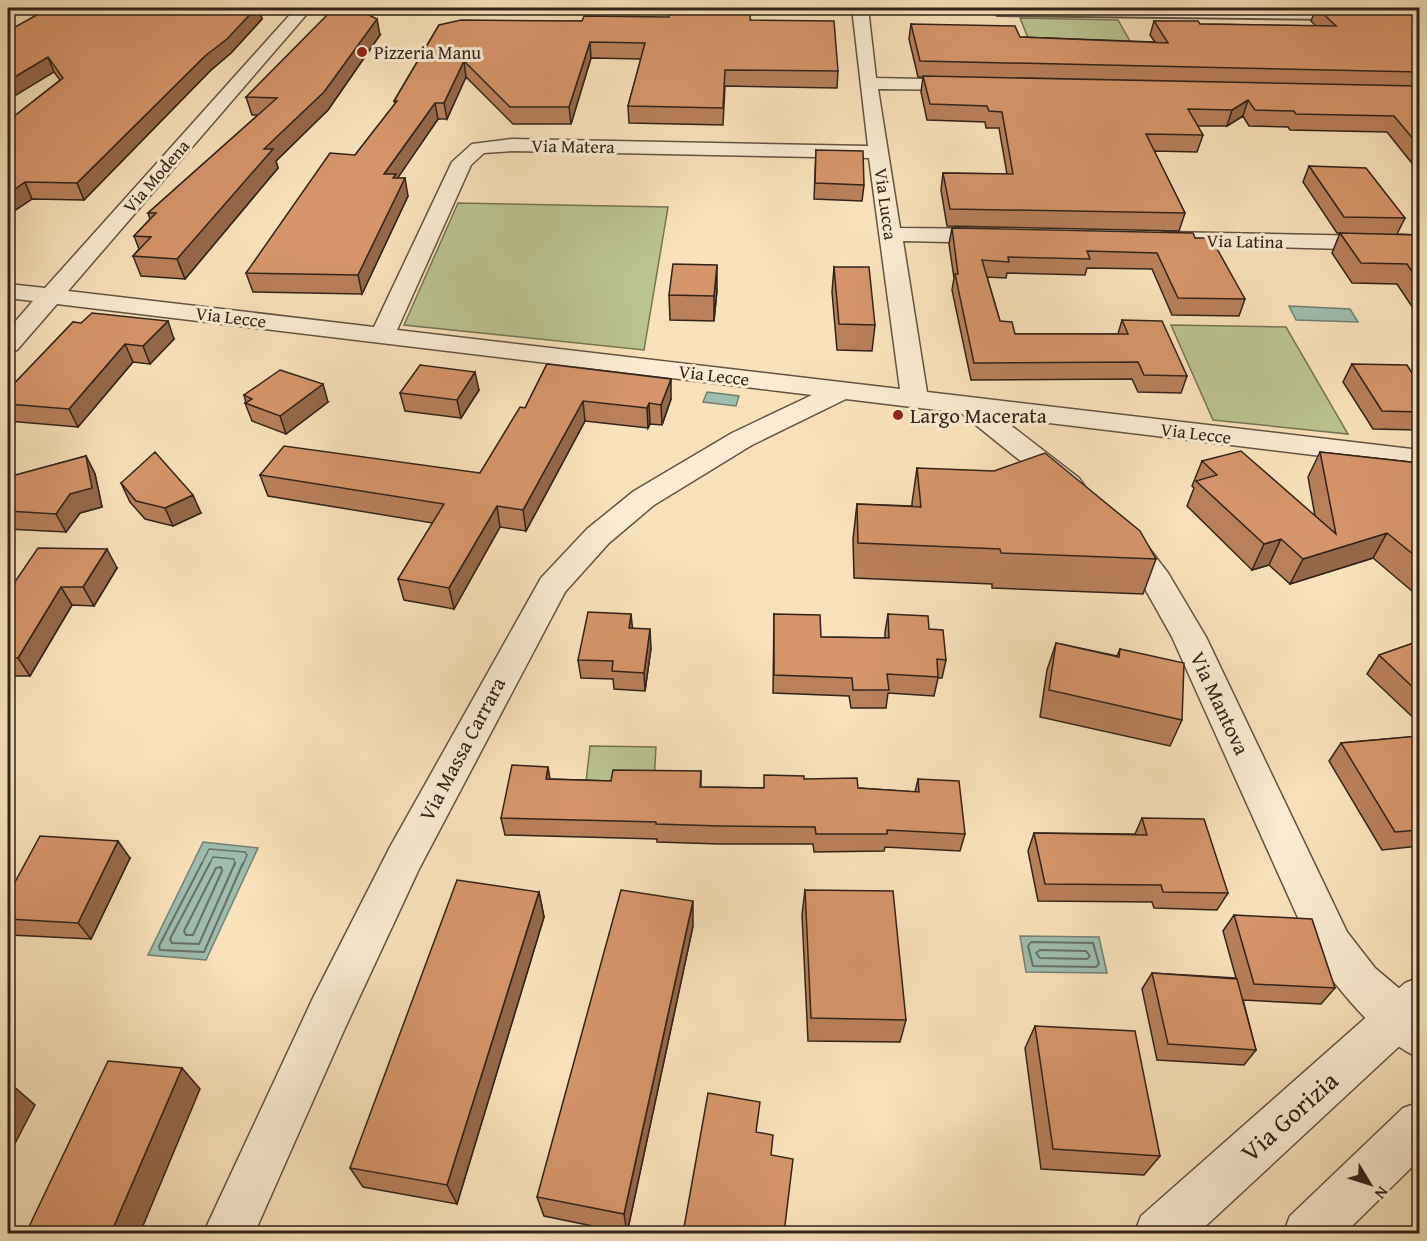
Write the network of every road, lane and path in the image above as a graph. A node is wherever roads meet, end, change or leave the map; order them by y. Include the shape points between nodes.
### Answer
1 (15, 8) edge
2 (304, 8) edge
3 (590, 8) edge
4 (1029, 8) edge
5 (695, 9) edge
6 (719, 9) edge
7 (860, 9) edge
8 (8, 11) edge
9 (997, 13) dead end
10 (1414, 15) edge
11 (868, 83) junction
12 (985, 86) edge
13 (879, 152) junction
14 (890, 234) junction
15 (1019, 236) edge
16 (1147, 239) edge
17 (1419, 244) edge
18 (8, 291) edge
19 (51, 296) junction
20 (383, 334) junction
21 (8, 345) edge
22 (841, 390) junction
23 (915, 400) junction
24 (970, 407) junction
25 (1419, 459) edge
26 (1412, 1017) edge
27 (1419, 1125) edge
28 (228, 1233) edge
29 (1159, 1233) edge
30 (1308, 1233) edge

1 - 8 street
2 - 19 street, Via Modena
3 - 5 lane
4 - 10 street
6 - 7 lane
7 - 11 street, Via Lucca
9 - 10 lane
11 - 12 street
11 - 13 street, Via Lucca
13 - 14 street, Via Lucca
13 - 20 street, Via Matera via 512,145 479,148 462,162
14 - 15 street
14 - 23 street, Via Lucca
16 - 17 street, Via Latina
18 - 19 street, Via Lecce
19 - 20 street, Via Lecce
19 - 21 street, Via Modena
20 - 22 street, Via Lecce
22 - 23 street, Via Lecce
22 - 28 street, Via Massa Carrara via 733,443 644,498 610,524 552,585 394,879
23 - 24 street, Via Lecce
24 - 25 street, Via Lecce
24 - 26 street, Via Mantova via 1099,512 1141,558 1174,607 1332,945 1355,976
26 - 29 street, Via Gorizia
27 - 30 street

